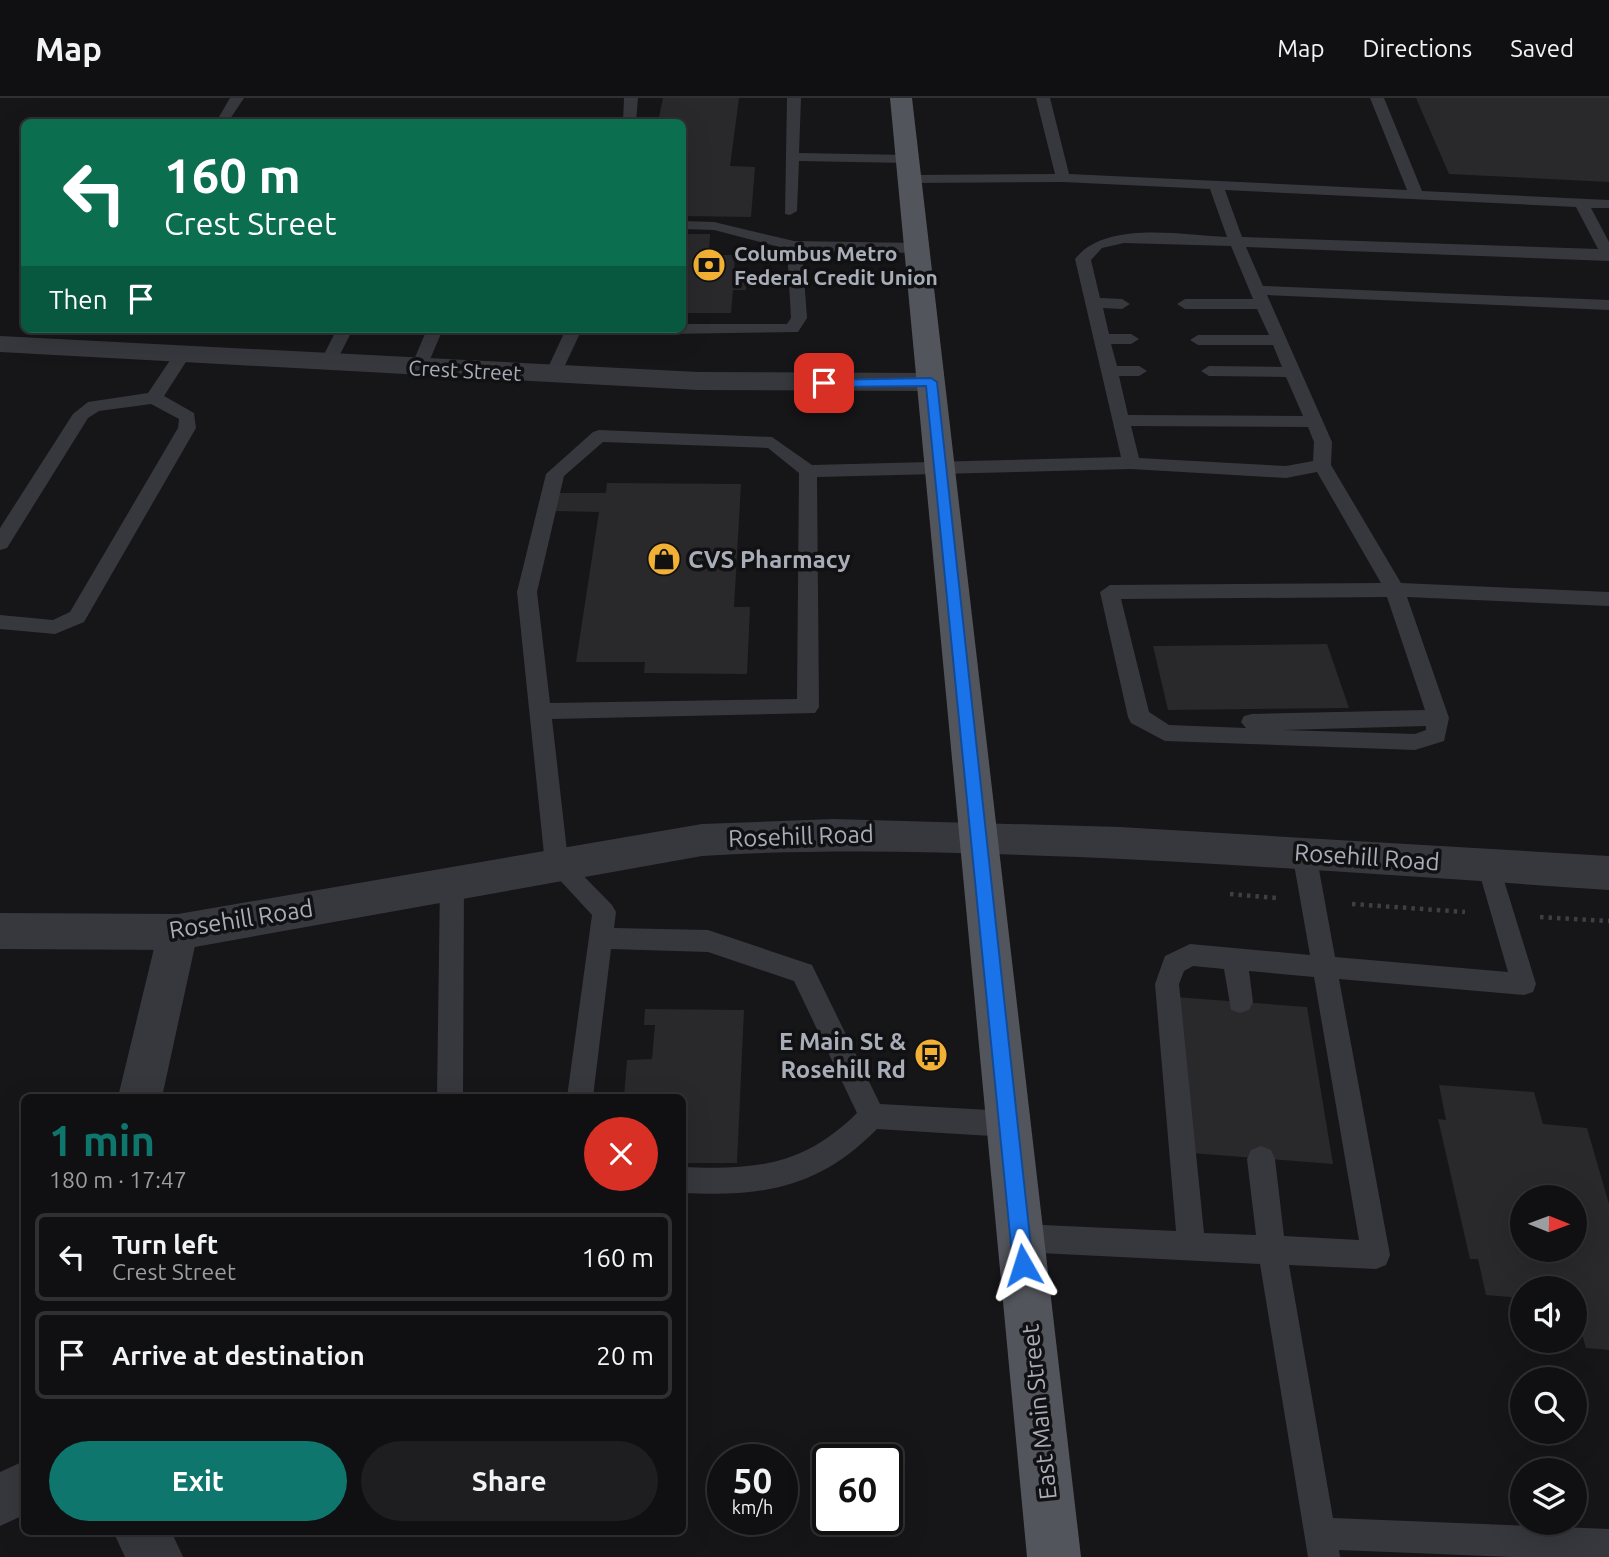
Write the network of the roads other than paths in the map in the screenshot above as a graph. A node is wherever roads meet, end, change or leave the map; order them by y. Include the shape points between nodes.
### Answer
1 (237, 98) edge
2 (632, 98) edge
3 (794, 98) edge
4 (901, 98) edge
5 (1043, 98) edge
6 (1377, 98) edge
7 (224, 119) edge
8 (630, 119) edge
9 (794, 157) junction
10 (909, 169) junction
11 (1063, 178) junction
12 (1216, 185) junction
13 (1416, 195) junction
14 (1581, 203) junction
15 (1609, 204) edge
16 (790, 211) dead end
17 (686, 225) edge
18 (1236, 241) junction
19 (794, 246) junction
20 (917, 248) junction
21 (1608, 255) edge
22 (1260, 297) junction
23 (1093, 303) junction
24 (1122, 304) dead end
25 (1185, 304) dead end
26 (1609, 305) edge
27 (686, 329) edge
28 (343, 333) edge
29 (433, 333) edge
30 (572, 333) edge
31 (1102, 339) junction
32 (1131, 339) dead end
33 (1198, 340) dead end
34 (1279, 340) junction
35 (0, 344) edge
36 (183, 354) junction
37 (328, 362) junction
38 (419, 367) junction
39 (1110, 371) junction
40 (1139, 371) dead end
41 (1209, 371) dead end
42 (1293, 372) junction
43 (553, 374) junction
44 (931, 382) junction
45 (154, 398) junction
46 (1121, 420) junction
47 (1315, 422) junction
48 (1131, 463) junction
49 (1322, 465) junction
50 (940, 467) junction
51 (808, 471) junction
52 (0, 543) edge
53 (1395, 590) junction
54 (1609, 599) edge
55 (0, 622) edge
56 (540, 711) junction
57 (978, 837) junction
58 (1304, 853) junction
59 (557, 864) junction
60 (1489, 865) junction
61 (1609, 873) edge
62 (452, 882) junction
63 (0, 931) edge
64 (178, 932) junction
65 (601, 938) junction
66 (1235, 959) junction
67 (1324, 967) junction
68 (1240, 1002) dead end
69 (141, 1094) edge
70 (450, 1094) edge
71 (580, 1094) edge
72 (872, 1116) junction
73 (1008, 1124) junction
74 (1261, 1158) dead end
75 (686, 1180) edge
76 (1020, 1238) junction
77 (1191, 1246) junction
78 (1272, 1250) junction
79 (21, 1489) edge
80 (0, 1499) edge
81 (142, 1535) edge
82 (1322, 1545) edge
83 (1609, 1545) edge
84 (156, 1557) edge
85 (1054, 1557) edge

1 - 7 lane
2 - 8 lane
3 - 9 lane
4 - 10 main road, East Main Street
5 - 11 lane
6 - 13 lane
9 - 10 lane
9 - 16 lane
10 - 11 lane
10 - 20 main road, East Main Street
11 - 12 lane
12 - 13 lane
12 - 18 lane
13 - 14 lane
14 - 15 lane
14 - 21 lane
17 - 19 lane via 715,226
18 - 21 lane
18 - 22 lane
18 - 23 lane via 1124,238 1097,245 1083,259
19 - 20 lane
19 - 27 lane via 799,318 792,329
20 - 44 main road, East Main Street
22 - 25 lane
22 - 26 lane
22 - 34 lane
23 - 24 lane
23 - 31 lane
28 - 37 lane
29 - 38 lane
30 - 43 lane
31 - 32 lane
31 - 39 lane
33 - 34 lane
34 - 42 lane
35 - 36 street, Crest Street
36 - 37 street, Crest Street
36 - 45 lane
37 - 38 street, Crest Street
38 - 43 street, Crest Street
39 - 40 lane
39 - 46 lane
41 - 42 lane
42 - 47 lane
43 - 44 street, Crest Street
44 - 50 main road, East Main Street
45 - 52 lane via 94,406 82,414
45 - 55 lane via 188,417 187,428 77,617 55,626
46 - 47 lane
46 - 48 lane
47 - 49 lane via 1323,442
48 - 49 lane via 1286,472
48 - 50 lane
49 - 53 lane
50 - 51 lane
50 - 57 main road, East Main Street
51 - 56 lane via 808,707
51 - 56 lane via 772,443 599,436 555,474 527,592
53 - 53 lane via 1110,592 1139,717 1165,733 1188,735 1221,722 1438,718
53 - 54 lane
56 - 59 lane
57 - 58 street, Rosehill Road
57 - 59 street, Rosehill Road via 773,834 702,840
57 - 73 main road, East Main Street
58 - 60 street, Rosehill Road
58 - 67 lane
59 - 62 street, Rosehill Road
59 - 65 lane via 604,912
60 - 61 street, Rosehill Road
60 - 67 lane via 1524,984
62 - 64 street, Rosehill Road
62 - 70 lane
63 - 64 street, Rosehill Road
64 - 69 street
65 - 71 lane
65 - 72 lane via 708,942 803,973
66 - 67 lane
66 - 68 lane
66 - 77 lane via 1190,955 1174,964 1167,984
67 - 78 lane via 1376,1255
72 - 73 lane
72 - 75 lane via 832,1153 789,1171 733,1183
73 - 76 main road, East Main Street
74 - 78 lane
76 - 77 lane
76 - 85 main road, East Main Street
77 - 78 lane
78 - 82 lane
79 - 80 street
81 - 84 street
82 - 83 lane

